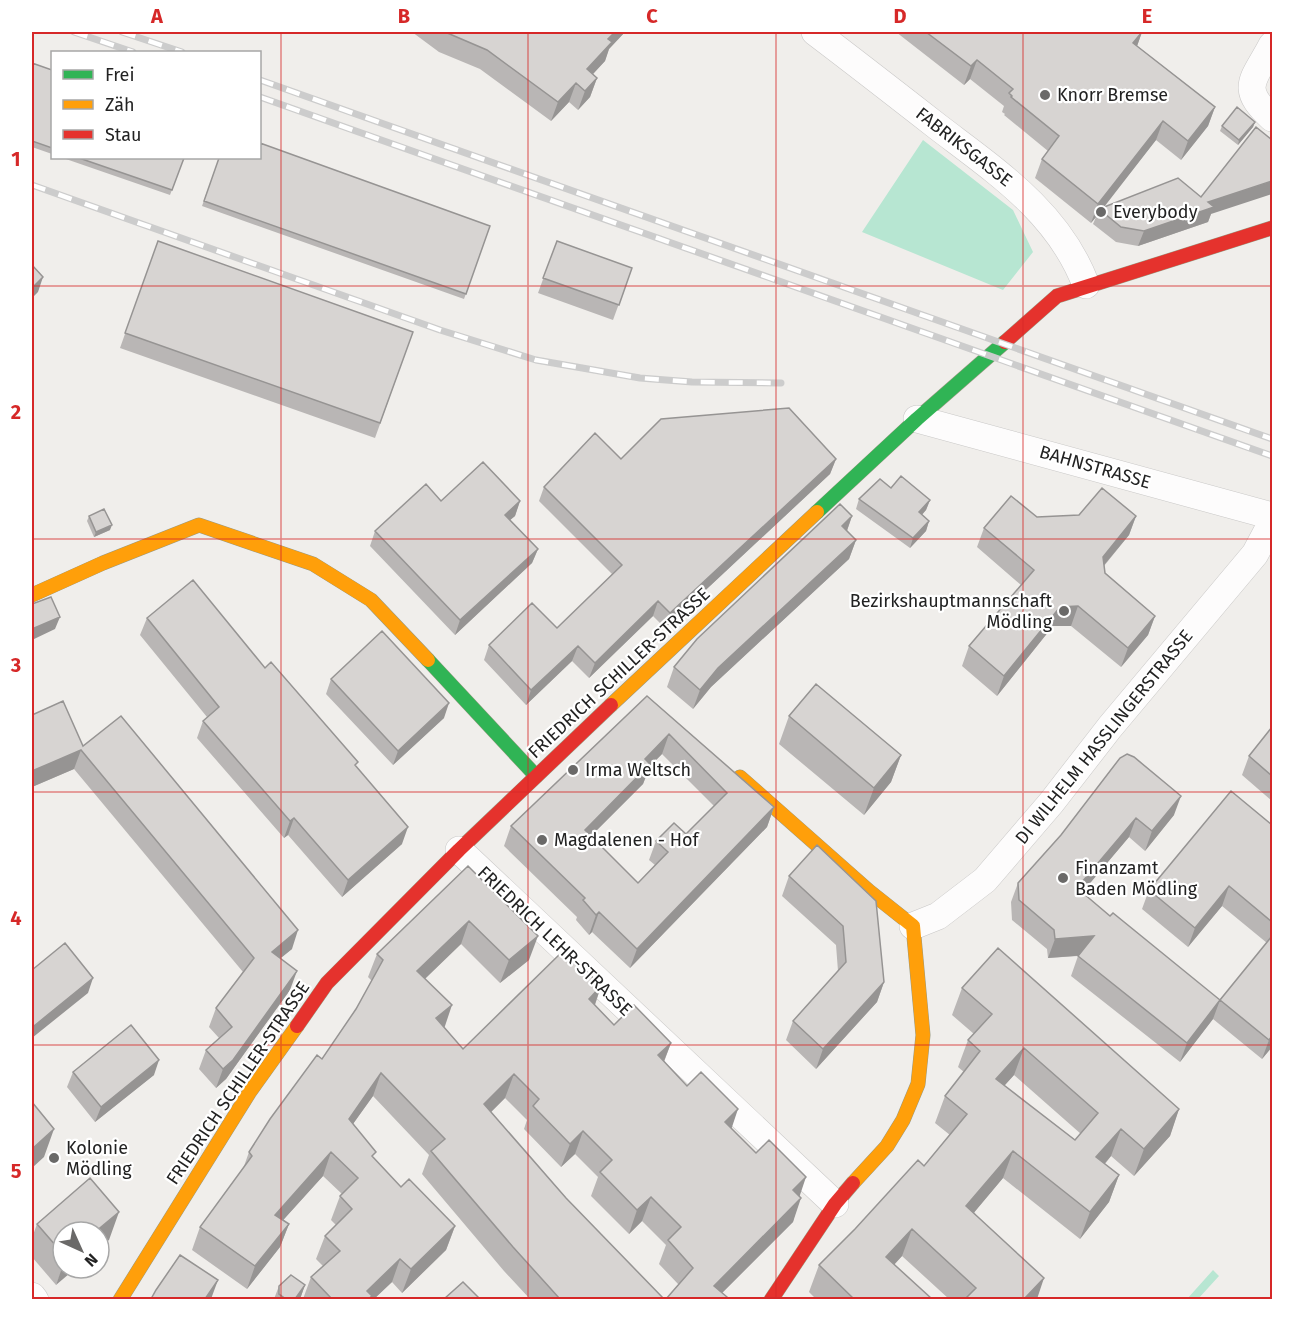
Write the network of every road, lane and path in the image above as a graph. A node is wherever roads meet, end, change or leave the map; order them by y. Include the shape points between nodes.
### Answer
1 (815, 32) edge
2 (1272, 45) edge
3 (1272, 118) edge
4 (1272, 228) edge
5 (1086, 285) junction
6 (917, 419) junction
7 (1272, 516) edge
8 (1272, 522) edge
9 (32, 595) edge
10 (729, 768) edge
11 (536, 776) junction
12 (459, 850) junction
13 (913, 926) junction
14 (835, 1204) junction
15 (32, 1296) edge
16 (35, 1299) edge
17 (120, 1299) edge
18 (771, 1299) edge

1 - 5 street, FABRIKSGASSE via 1027,198 1045,215 1079,264
2 - 3 street via 1251,89 1258,105
4 - 5 street, FRIEDRICH SCHILLER-STRASSE
5 - 6 street, FRIEDRICH SCHILLER-STRASSE via 1057,296
6 - 7 street, BAHNSTRASSE
6 - 11 street, FRIEDRICH SCHILLER-STRASSE via 637,688
8 - 13 street, DI WILHELM HASSLINGERSTRASSE via 1255,554 985,880 938,916
9 - 11 street via 199,525 313,564 371,600
10 - 13 street
11 - 12 street, FRIEDRICH SCHILLER-STRASSE
12 - 14 street, FRIEDRICH LEHR-STRASSE
12 - 17 street, FRIEDRICH SCHILLER-STRASSE via 327,983 249,1094
13 - 14 street via 922,1035 918,1084 887,1146
14 - 18 street
15 - 16 street

